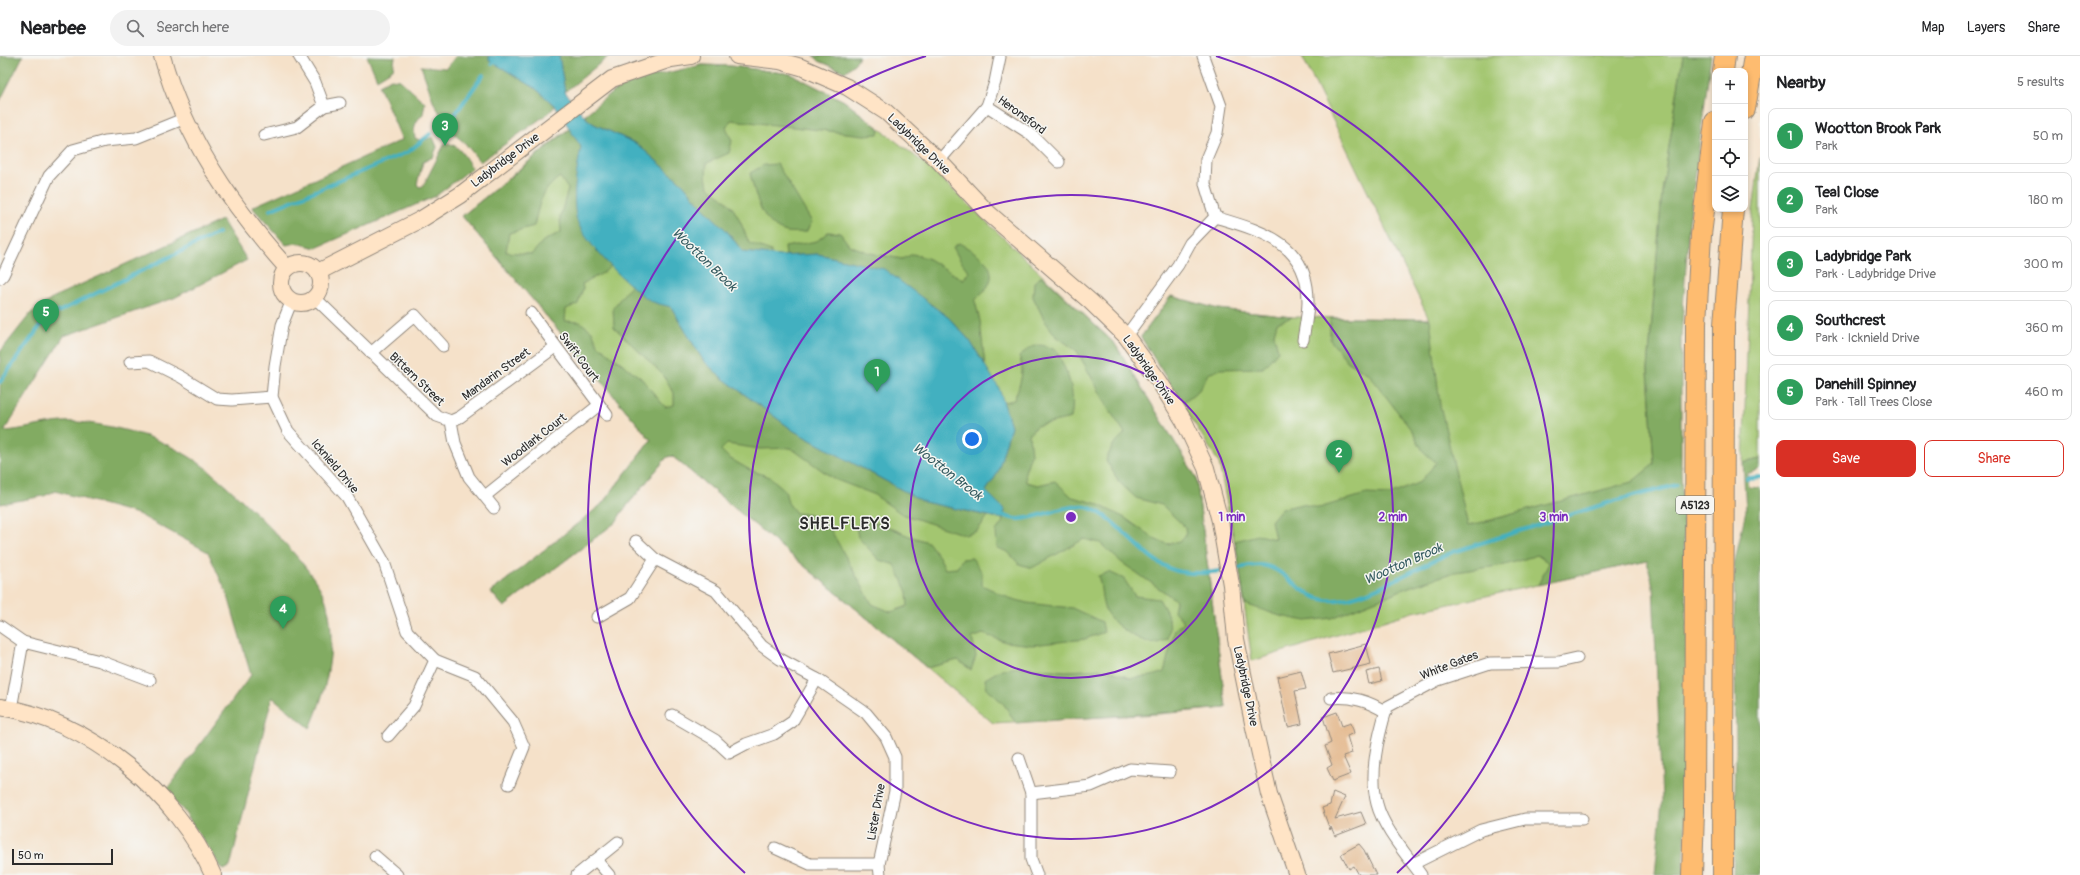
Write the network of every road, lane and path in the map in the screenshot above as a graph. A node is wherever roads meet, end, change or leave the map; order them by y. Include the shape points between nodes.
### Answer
1 (162, 56) edge
2 (299, 56) edge
3 (691, 56) edge
4 (737, 56) edge
5 (1000, 56) edge
6 (1203, 56) edge
7 (1725, 56) edge
8 (1754, 56) edge
9 (1723, 68) edge
10 (340, 103) dead end
11 (1746, 104) edge
12 (324, 106) junction
13 (987, 106) junction
14 (183, 118) junction
15 (264, 135) dead end
16 (1713, 140) edge
17 (939, 161) junction
18 (1059, 162) dead end
19 (1733, 212) edge
20 (1215, 217) junction
21 (287, 268) junction
22 (318, 272) junction
23 (0, 278) edge
24 (315, 298) junction
25 (292, 300) junction
26 (531, 313) dead end
27 (1126, 336) junction
28 (1303, 340) dead end
29 (443, 346) dead end
30 (555, 347) junction
31 (371, 353) junction
32 (130, 362) dead end
33 (272, 398) junction
34 (599, 405) junction
35 (607, 415) dead end
36 (451, 421) junction
37 (484, 496) junction
38 (494, 508) dead end
39 (636, 540) dead end
40 (655, 559) junction
41 (597, 617) dead end
42 (0, 626) edge
43 (23, 642) junction
44 (1577, 658) dead end
45 (435, 660) junction
46 (817, 679) junction
47 (150, 680) dead end
48 (1331, 698) dead end
49 (5, 708) edge
50 (1386, 712) junction
51 (672, 715) dead end
52 (388, 736) dead end
53 (1019, 758) dead end
54 (1170, 772) dead end
55 (509, 784) dead end
56 (1031, 793) junction
57 (1582, 818) dead end
58 (618, 842) dead end
59 (775, 848) dead end
60 (374, 856) dead end
61 (596, 860) junction
62 (879, 864) junction
63 (1413, 864) junction
64 (213, 875) edge
65 (397, 875) edge
66 (577, 875) edge
67 (609, 875) edge
68 (880, 875) edge
69 (1036, 875) edge
70 (1296, 875) edge
71 (1420, 875) edge
72 (1692, 875) edge
73 (1723, 875) edge

1 - 14 street via 170,86
2 - 12 street via 315,82
3 - 22 street, Ladybridge Drive via 671,59 612,79 443,206
4 - 17 street, Ladybridge Drive via 780,61 801,67 847,87 886,112
5 - 13 street, Heronsford
6 - 20 street via 1221,106 1217,133 1206,160 1205,184
7 - 9 highway
8 - 11 highway
10 - 12 street
12 - 15 street via 297,127
13 - 17 street, Heronsford
13 - 18 street, Heronsford via 1032,135
14 - 21 street via 215,176 266,245
14 - 23 street via 136,138 106,141 74,150 49,176
16 - 72 highway, A5123 via 1701,235 1696,323
17 - 27 street, Ladybridge Drive via 986,211 1091,302
19 - 73 highway, A5123 via 1724,325
20 - 27 street via 1190,243 1178,265
20 - 28 street via 1258,230 1283,244 1303,269 1308,300
21 - 22 street via 300,263 314,267
21 - 25 street via 281,284 283,292
22 - 24 street via 320,287
24 - 25 street via 301,302
24 - 31 street, Bittern Street
25 - 33 street, Icknield Drive via 282,325 274,366
26 - 30 street, Swift Court
27 - 70 street, Ladybridge Drive via 1184,421 1206,468 1220,521 1231,586 1236,639 1253,722 1269,794
29 - 31 street via 416,315
30 - 34 street, Swift Court
30 - 36 street, Mandarin Street
31 - 36 street, Bittern Street via 437,416
32 - 33 street via 149,361 217,399
33 - 45 street, Icknield Drive via 288,431 347,497 384,562 407,630
34 - 35 street, Swift Court
34 - 37 street, Woodlark Court
36 - 37 street via 455,443 469,477
37 - 38 street
39 - 40 street, Lister Drive
40 - 41 street via 630,598
40 - 46 street, Lister Drive via 716,591 762,646 780,660
42 - 43 street
43 - 47 street via 100,661
43 - 49 street
44 - 50 street, White Gates via 1559,662 1490,663 1438,680 1387,707
45 - 52 street via 414,706
45 - 55 street, Icknield Drive via 475,676 513,722 524,747
46 - 51 street via 792,722 774,734 729,753 715,740
46 - 62 street, Lister Drive via 866,713 886,737 894,757 895,790
48 - 50 street via 1345,696 1358,699
49 - 64 street via 50,720 86,737 117,757 149,785 177,818 205,856
50 - 63 street via 1379,735 1375,774 1377,805 1394,837
53 - 56 street
54 - 56 street via 1130,769 1092,786
56 - 69 street via 1031,859
57 - 63 street via 1526,819 1481,830
58 - 61 street
59 - 62 street via 810,864
60 - 65 street
61 - 66 street
61 - 67 street
62 - 68 street, Lister Drive
63 - 71 street

